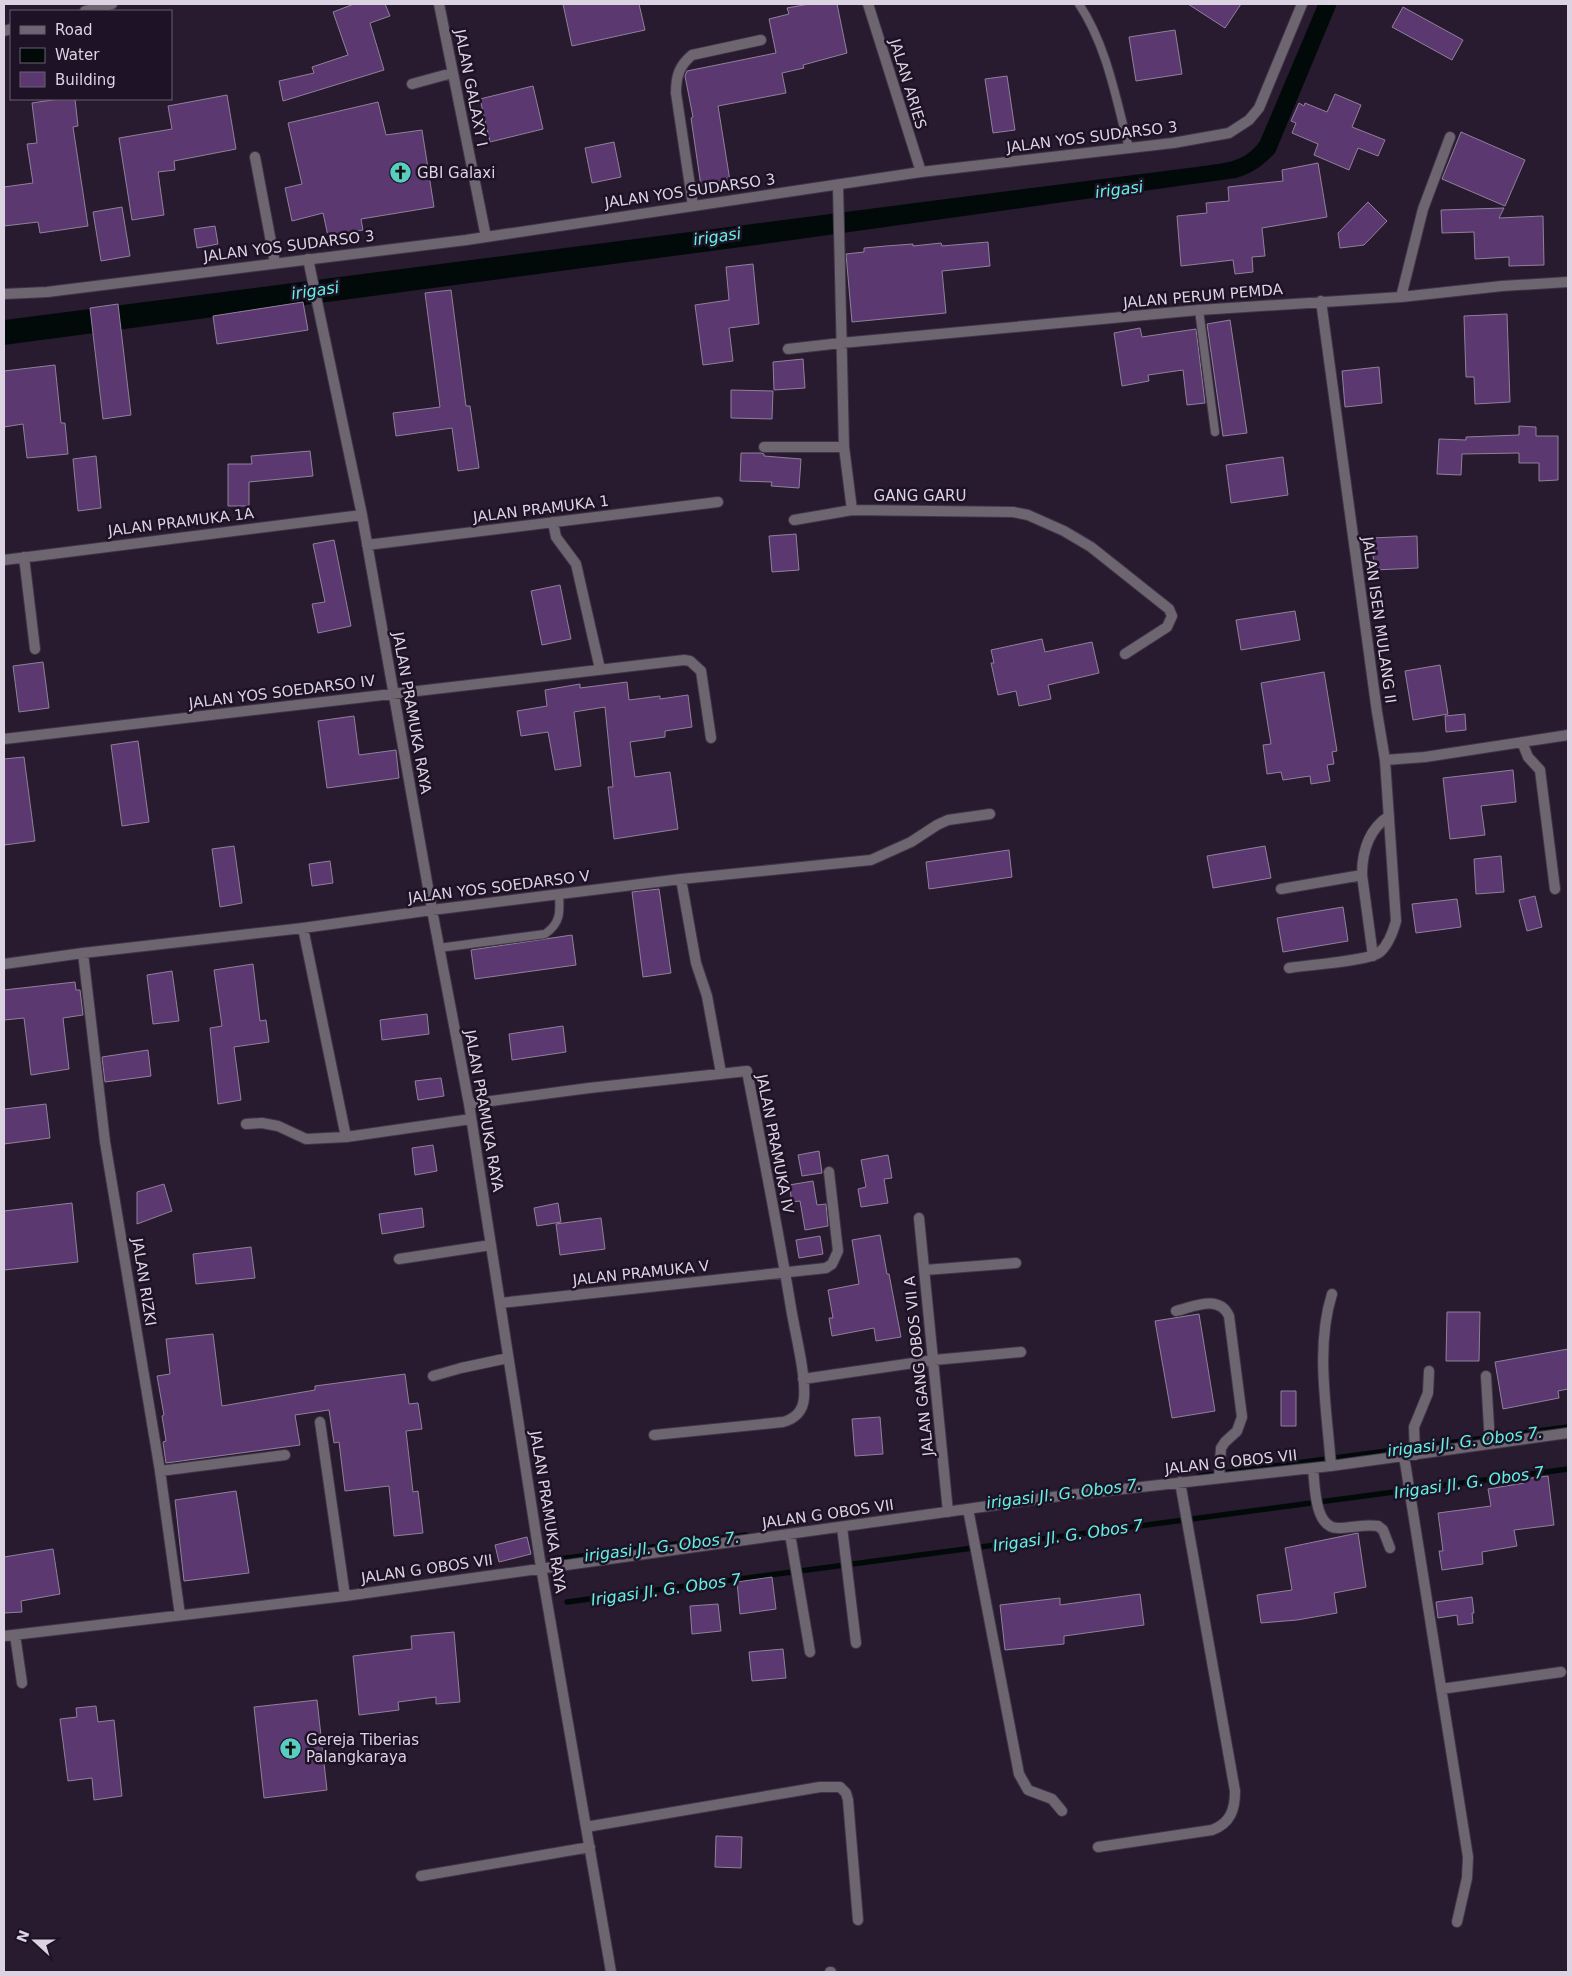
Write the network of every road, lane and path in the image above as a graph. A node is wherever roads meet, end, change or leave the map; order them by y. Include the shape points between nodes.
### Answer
1 (112, 4) edge
2 (439, 4) edge
3 (868, 4) edge
4 (1079, 4) edge
5 (1302, 4) edge
6 (89, 10) edge
7 (761, 40) dead end
8 (447, 74) junction
9 (412, 84) dead end
10 (1450, 137) dead end
11 (1129, 148) junction
12 (255, 157) dead end
13 (921, 172) junction
14 (838, 186) junction
15 (693, 206) junction
16 (482, 237) junction
17 (309, 262) junction
18 (275, 263) junction
19 (1568, 282) edge
20 (4, 294) edge
21 (1401, 297) junction
22 (1322, 301) junction
23 (1200, 310) junction
24 (841, 343) junction
25 (788, 349) dead end
26 (1215, 432) dead end
27 (764, 447) dead end
28 (844, 447) junction
29 (718, 502) dead end
30 (852, 510) junction
31 (362, 515) junction
32 (794, 520) dead end
33 (553, 522) junction
34 (367, 546) junction
35 (24, 557) junction
36 (4, 560) edge
37 (35, 649) dead end
38 (1124, 654) dead end
39 (600, 669) junction
40 (394, 694) junction
41 (1568, 735) edge
42 (711, 738) dead end
43 (4, 739) edge
44 (1522, 742) junction
45 (1385, 760) junction
46 (990, 814) dead end
47 (1389, 816) junction
48 (1362, 875) junction
49 (681, 879) junction
50 (1281, 889) dead end
51 (1554, 889) dead end
52 (559, 894) junction
53 (432, 910) junction
54 (304, 928) junction
55 (439, 948) junction
56 (83, 953) junction
57 (1373, 956) junction
58 (4, 964) edge
59 (1289, 968) dead end
60 (722, 1073) junction
61 (469, 1104) junction
62 (471, 1118) junction
63 (246, 1124) dead end
64 (346, 1137) junction
65 (829, 1172) dead end
66 (919, 1218) dead end
67 (491, 1245) junction
68 (398, 1259) dead end
69 (1016, 1263) dead end
70 (925, 1270) junction
71 (785, 1273) junction
72 (1332, 1294) dead end
73 (500, 1303) junction
74 (1176, 1311) dead end
75 (1021, 1352) dead end
76 (508, 1358) junction
77 (934, 1360) junction
78 (1429, 1371) dead end
79 (433, 1376) dead end
80 (1486, 1376) dead end
81 (803, 1379) junction
82 (320, 1422) dead end
83 (1568, 1433) edge
84 (654, 1435) dead end
85 (1490, 1444) junction
86 (1415, 1454) junction
87 (285, 1455) dead end
88 (1404, 1456) junction
89 (1332, 1466) junction
90 (1313, 1468) junction
91 (160, 1471) junction
92 (1219, 1478) junction
93 (1180, 1482) junction
94 (968, 1509) junction
95 (948, 1512) junction
96 (842, 1527) junction
97 (790, 1534) junction
98 (1390, 1548) dead end
99 (541, 1567) junction
100 (345, 1596) junction
101 (180, 1616) junction
102 (16, 1635) junction
103 (4, 1636) edge
104 (856, 1643) dead end
105 (810, 1652) dead end
106 (1561, 1672) dead end
107 (22, 1683) dead end
108 (1441, 1689) junction
109 (1062, 1812) dead end
110 (586, 1827) junction
111 (590, 1847) junction
112 (1098, 1847) dead end
113 (421, 1876) dead end
114 (858, 1920) dead end
115 (1457, 1922) dead end
116 (611, 1972) edge

1 - 6 street
2 - 8 street, JALAN GALAXY I
3 - 13 street, JALAN ARIES
4 - 11 lane via 1090,20 1105,60
5 - 11 street, JALAN YOS SUDARSO 3 via 1259,108 1249,120 1229,133
7 - 15 street via 692,55 680,68 676,93
8 - 9 street
8 - 16 street, JALAN GALAXY I
10 - 21 street via 1423,209
11 - 13 street, JALAN YOS SUDARSO 3
12 - 18 street
13 - 14 street, JALAN YOS SUDARSO 3
14 - 15 street, JALAN YOS SUDARSO 3
14 - 24 street, GANG GARU
15 - 16 street, JALAN YOS SUDARSO 3
16 - 17 street, JALAN YOS SUDARSO 3
17 - 18 street, JALAN YOS SUDARSO 3
17 - 31 street, JALAN PRAMUKA RAYA
18 - 20 street, JALAN YOS SUDARSO 3 via 47,292
19 - 21 street, JALAN PERUM PEMDA
21 - 22 street, JALAN PERUM PEMDA
22 - 23 street, JALAN PERUM PEMDA
22 - 45 street, JALAN ISEN MULANG II
23 - 24 street, JALAN PERUM PEMDA
23 - 26 lane
24 - 25 street, JALAN PERUM PEMDA
24 - 28 street, GANG GARU
27 - 28 street
28 - 30 street, GANG GARU
29 - 33 street, JALAN PRAMUKA 1
30 - 32 street
30 - 38 street, GANG GARU via 1013,512 1041,519 1064,531 1090,547 1169,609 1172,616 1167,627
31 - 34 street, JALAN PRAMUKA RAYA
31 - 35 street, JALAN PRAMUKA 1A
33 - 34 street, JALAN PRAMUKA 1
33 - 39 street via 556,537 576,564
34 - 40 street, JALAN PRAMUKA RAYA
35 - 36 street, JALAN PRAMUKA 1A
35 - 37 street
39 - 40 street, JALAN YOS SOEDARSO IV
39 - 42 street, JALAN YOS SOEDARSO IV via 690,661 701,671
40 - 43 street, JALAN YOS SOEDARSO IV
40 - 53 street, JALAN PRAMUKA RAYA
41 - 44 street
44 - 45 street
44 - 51 street via 1528,756 1540,770
45 - 47 street, JALAN ISEN MULANG II
46 - 49 street, JALAN YOS SOEDARSO V via 948,820 871,860
47 - 48 street via 1375,828 1368,841
47 - 57 street, JALAN ISEN MULANG II via 1396,921 1385,947
48 - 50 street
48 - 57 street
49 - 52 street, JALAN YOS SOEDARSO V
49 - 60 street via 696,963 708,996
52 - 53 street, JALAN YOS SOEDARSO V
52 - 55 lane via 560,915 546,934
53 - 54 street, JALAN YOS SOEDARSO V
53 - 55 street, JALAN PRAMUKA RAYA
54 - 56 street, JALAN YOS SOEDARSO V
54 - 64 street
55 - 61 street, JALAN PRAMUKA RAYA
56 - 58 street, JALAN YOS SOEDARSO V
56 - 91 street, JALAN RIZKI via 105,1142
57 - 59 street
60 - 61 street, JALAN PRAMUKA IV
60 - 71 street, JALAN PRAMUKA IV via 747,1071
61 - 62 street, JALAN PRAMUKA RAYA
62 - 64 street
62 - 67 street, JALAN PRAMUKA RAYA
63 - 64 street via 278,1126 306,1139
65 - 71 street, JALAN PRAMUKA V via 838,1241 836,1258 826,1268
66 - 70 street, JALAN GANG OBOS VII A
67 - 68 street
67 - 73 street, JALAN PRAMUKA RAYA
69 - 70 street
70 - 77 street, JALAN GANG OBOS VII A
71 - 73 street, JALAN PRAMUKA V
71 - 81 street, JALAN PRAMUKA IV
72 - 89 street via 1323,1329
73 - 76 street, JALAN PRAMUKA RAYA
74 - 92 street via 1216,1303 1229,1316 1242,1417 1238,1431 1222,1448
75 - 77 street
76 - 79 street
76 - 99 street, JALAN PRAMUKA RAYA
77 - 81 street
77 - 95 street, JALAN GANG OBOS VII A
78 - 86 street via 1428,1393 1414,1427
80 - 85 street
81 - 84 street, JALAN PRAMUKA IV via 802,1407 791,1420
82 - 100 street
83 - 85 street, JALAN G OBOS VII
85 - 86 street, JALAN G OBOS VII
86 - 88 street, JALAN G OBOS VII
87 - 91 street
88 - 89 street, JALAN G OBOS VII
88 - 108 street
89 - 90 street, JALAN G OBOS VII
90 - 92 street, JALAN G OBOS VII
90 - 98 street via 1320,1516 1328,1525 1339,1528 1378,1526
91 - 101 street, JALAN RIZKI
92 - 93 street, JALAN G OBOS VII
93 - 94 street, JALAN G OBOS VII
93 - 112 street via 1235,1791 1234,1807 1221,1827 1212,1830
94 - 95 street, JALAN G OBOS VII
94 - 109 street via 1019,1774 1028,1790 1052,1799
95 - 96 street, JALAN G OBOS VII
96 - 97 street, JALAN G OBOS VII
96 - 104 street
97 - 99 street, JALAN G OBOS VII
97 - 105 street
99 - 100 street, JALAN G OBOS VII
99 - 110 street, JALAN PRAMUKA RAYA
100 - 101 street, JALAN G OBOS VII
101 - 102 street, JALAN G OBOS VII
102 - 103 street, JALAN G OBOS VII
102 - 107 street
106 - 108 street
108 - 115 street via 1468,1857 1467,1878
110 - 111 street, JALAN PRAMUKA RAYA
110 - 114 street via 820,1787 840,1787 848,1800
111 - 113 street
111 - 116 street, JALAN PRAMUKA RAYA

